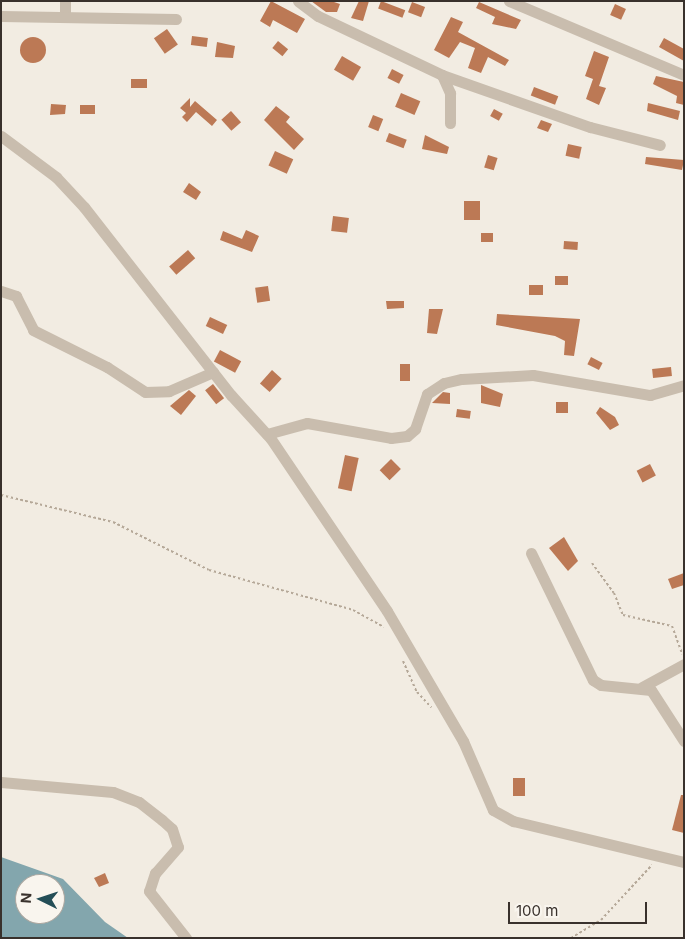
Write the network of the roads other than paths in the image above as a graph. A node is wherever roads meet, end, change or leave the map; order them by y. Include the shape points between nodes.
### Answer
1 (65, 1) edge
2 (298, 1) edge
3 (509, 1) edge
4 (1, 16) edge
5 (65, 18) junction
6 (176, 19) dead end
7 (442, 75) junction
8 (684, 75) edge
9 (450, 122) dead end
10 (1, 136) edge
11 (660, 145) dead end
12 (1, 291) edge
13 (213, 372) junction
14 (684, 385) edge
15 (267, 434) junction
16 (531, 552) dead end
17 (684, 664) edge
18 (642, 687) junction
19 (684, 741) edge
20 (1, 782) edge
21 (684, 862) edge
22 (186, 938) edge

1 - 5 street
2 - 7 street via 318,16
3 - 8 street
4 - 5 street
5 - 6 street
7 - 9 street via 450,94
7 - 11 street via 590,127
10 - 13 street via 56,177 84,207
12 - 13 street via 16,296 33,330 107,367 145,392 169,391
13 - 15 street
14 - 15 street via 650,394 533,375 462,379 444,383 427,394 415,429 407,436 391,438 307,423
15 - 21 street via 388,611 463,741 493,810 513,821
16 - 18 street via 593,680 601,685
17 - 18 street
18 - 19 street via 654,693
20 - 22 street via 114,792 156,814 172,829 178,847 155,873 149,891

